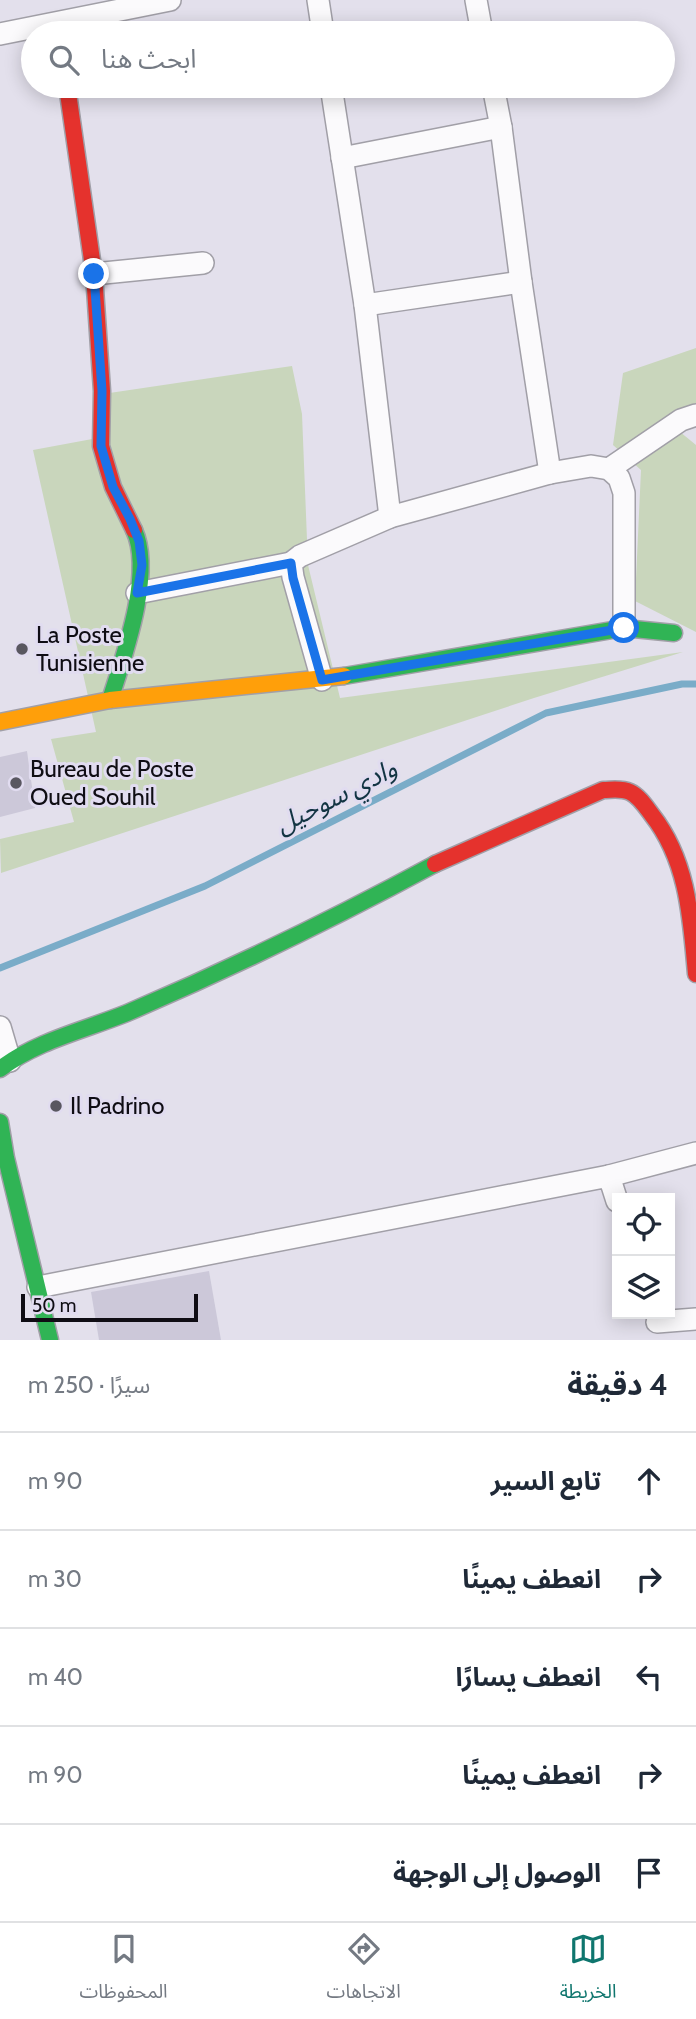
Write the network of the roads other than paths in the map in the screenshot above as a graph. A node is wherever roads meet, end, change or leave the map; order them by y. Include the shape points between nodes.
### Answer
1 (170, 0) edge
2 (318, 0) edge
3 (475, 0) edge
4 (117, 5) edge
5 (77, 21) edge
6 (321, 21) edge
7 (479, 21) edge
8 (21, 32) edge
9 (0, 34) edge
10 (69, 98) edge
11 (333, 98) edge
12 (495, 98) edge
13 (501, 127) junction
14 (342, 158) junction
15 (202, 263) dead end
16 (94, 274) junction
17 (521, 282) junction
18 (365, 306) junction
19 (696, 415) edge
20 (609, 469) junction
21 (550, 473) junction
22 (390, 517) junction
23 (291, 563) junction
24 (137, 593) junction
25 (624, 628) junction
26 (674, 633) dead end
27 (322, 680) junction
28 (110, 701) junction
29 (0, 722) edge
30 (695, 947) edge
31 (696, 974) edge
32 (4, 1050) edge
33 (0, 1122) edge
34 (3, 1153) edge
35 (696, 1153) edge
36 (609, 1176) junction
37 (614, 1193) edge
38 (38, 1287) junction
39 (696, 1319) edge
40 (658, 1325) edge
41 (50, 1340) edge

1 - 4 street
2 - 6 street
3 - 7 street
4 - 5 street
8 - 9 street
10 - 16 street
11 - 14 street
12 - 13 street
13 - 14 street
13 - 17 street
14 - 18 street
15 - 16 street
16 - 24 street via 101,446 113,487 139,541 142,565
17 - 18 street
17 - 21 street
18 - 22 street
19 - 20 street via 681,420
20 - 21 street via 591,466
20 - 25 street via 619,478 624,493
21 - 22 street
22 - 23 street
23 - 24 street
23 - 27 street
24 - 28 street via 130,637
25 - 26 street
25 - 27 street
27 - 28 street
28 - 29 street
30 - 31 street
30 - 32 street via 686,883 670,840 633,793 603,790 444,859 345,912 126,1013 36,1048
33 - 34 street
34 - 38 street
35 - 36 street
36 - 37 street
36 - 38 street
38 - 41 street
39 - 40 street

